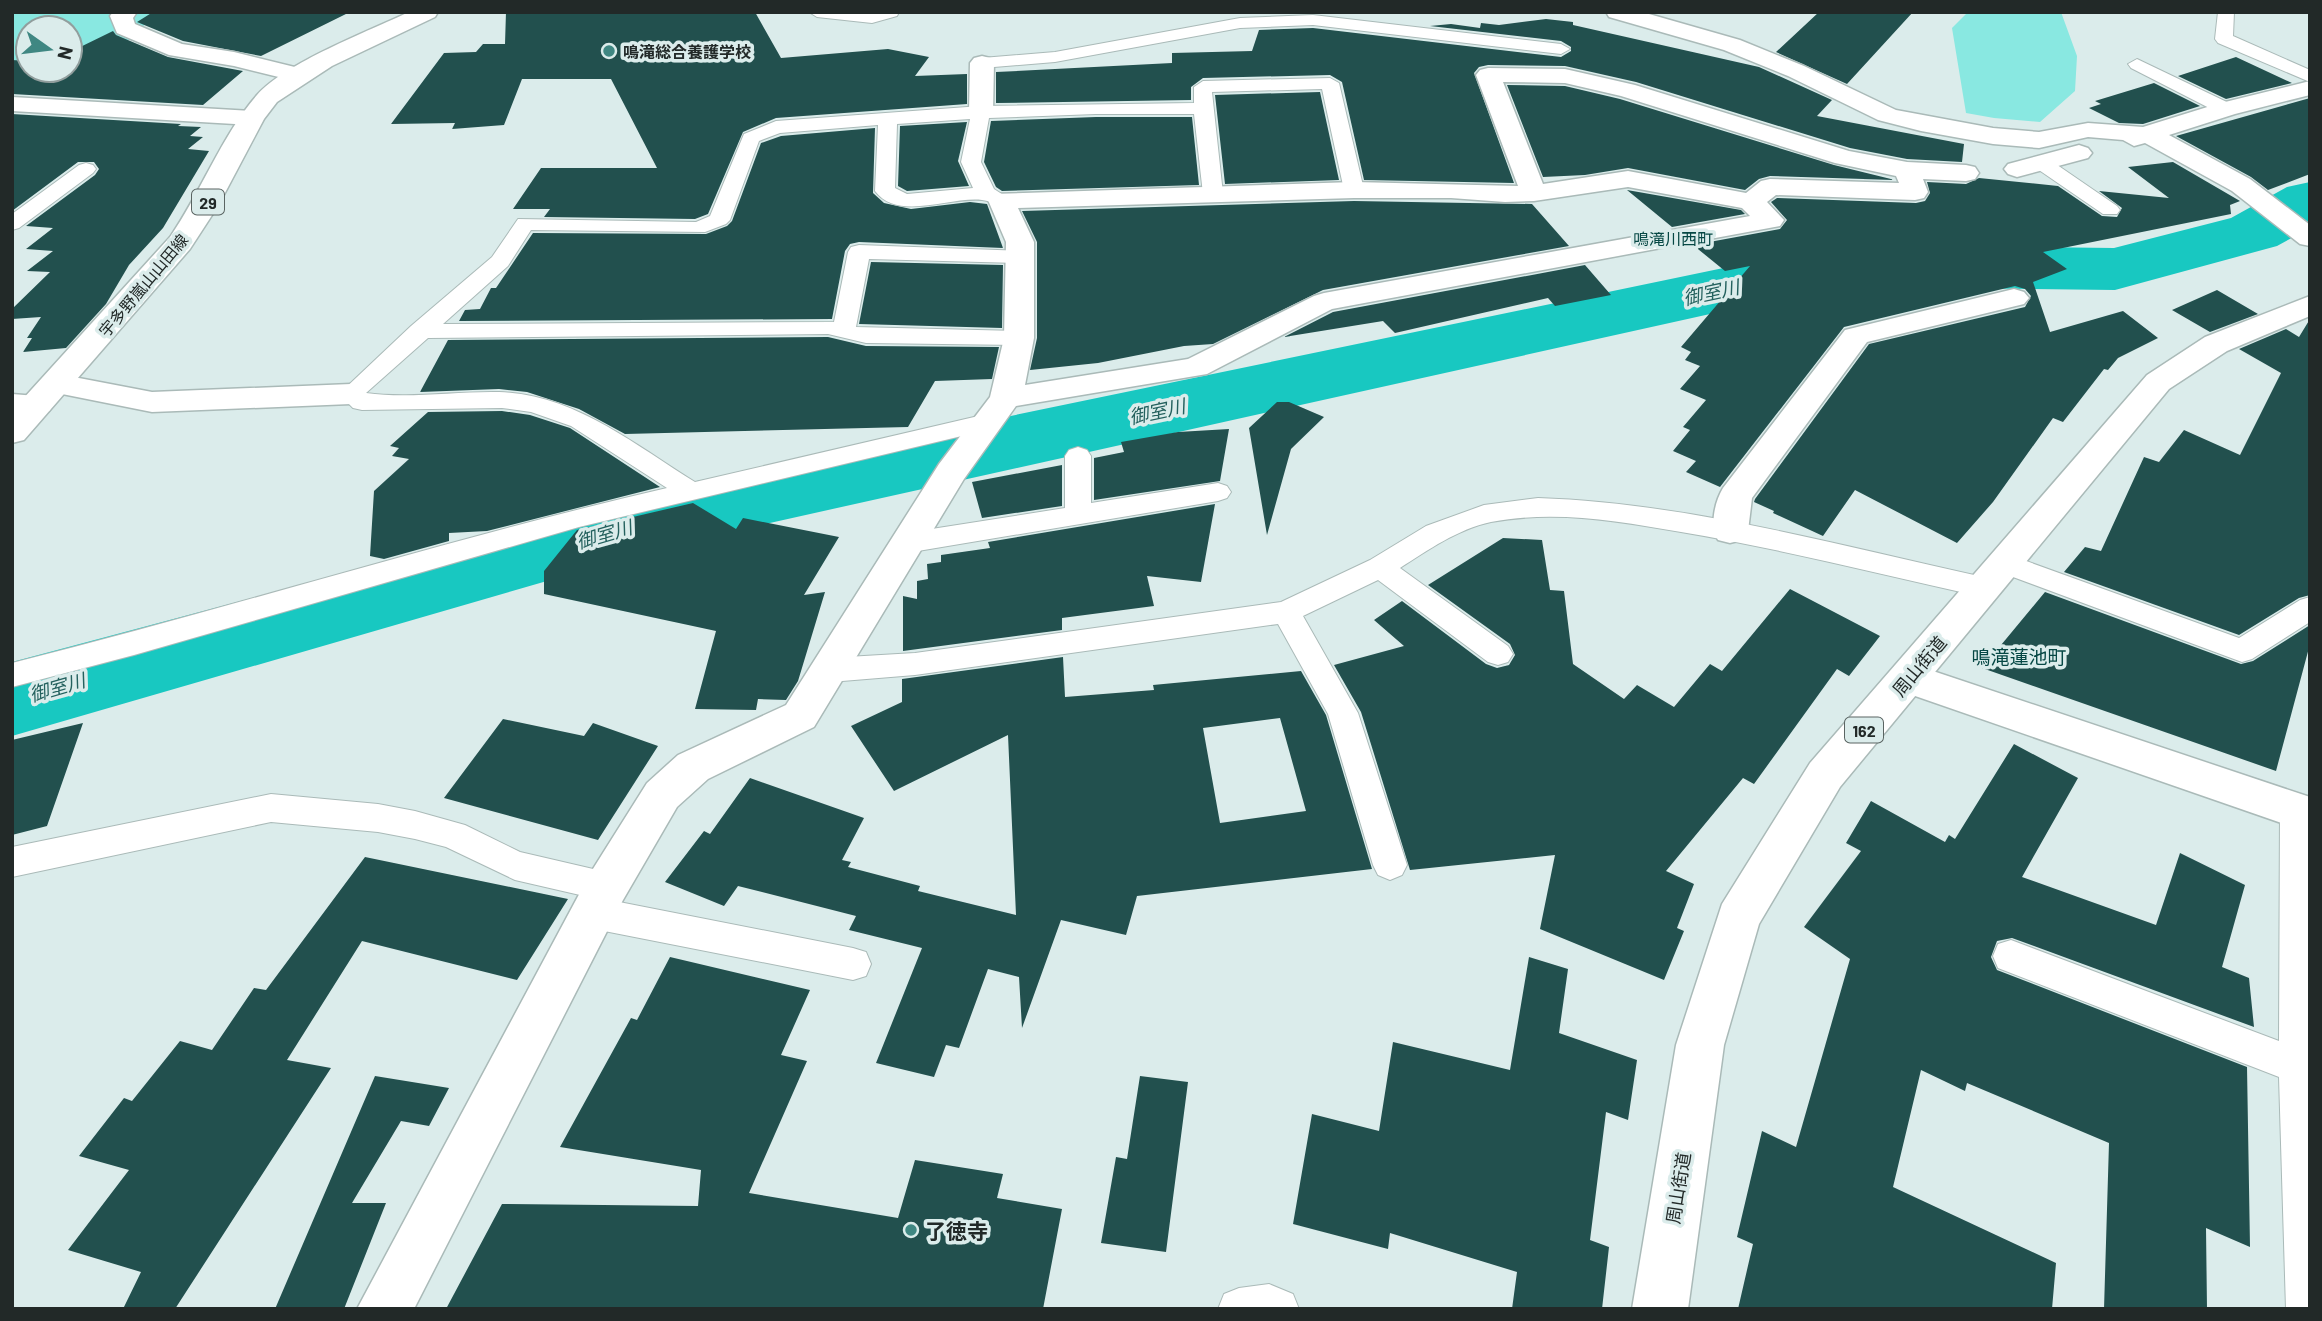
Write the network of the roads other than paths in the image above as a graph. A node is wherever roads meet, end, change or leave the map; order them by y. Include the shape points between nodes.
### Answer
1 (126, 12) edge
2 (427, 12) edge
3 (817, 12) edge
4 (891, 12) edge
5 (1616, 12) edge
6 (2226, 12) edge
7 (1560, 49) dead end
8 (982, 63) joint
9 (2137, 64) dead end
10 (299, 75) junction
11 (2310, 77) edge
12 (2310, 88) edge
13 (12, 104) edge
14 (1203, 109) junction
15 (2227, 109) junction
16 (981, 112) junction
17 (251, 118) junction
18 (888, 119) junction
19 (2150, 135) junction
20 (2043, 164) junction
21 (86, 169) dead end
22 (2017, 169) dead end
23 (1907, 170) junction
24 (1966, 173) dead end
25 (1354, 190) junction
26 (1534, 193) junction
27 (1213, 194) junction
28 (993, 197) junction
29 (1751, 202) junction
30 (2110, 210) dead end
31 (12, 224) edge
32 (2310, 238) edge
33 (1019, 256) junction
34 (2014, 299) dead end
35 (2310, 305) edge
36 (419, 331) junction
37 (844, 331) junction
38 (1019, 338) junction
39 (351, 394) junction
40 (36, 397) edge
41 (1006, 398) junction
42 (984, 427) junction
43 (12, 432) edge
44 (1079, 456) dead end
45 (691, 491) junction
46 (1218, 492) dead end
47 (1078, 514) junction
48 (1730, 531) junction
49 (906, 543) junction
50 (1380, 567) junction
51 (1994, 575) junction
52 (2310, 608) edge
53 (1286, 612) junction
54 (1498, 654) dead end
55 (830, 670) junction
56 (12, 675) edge
57 (1909, 678) junction
58 (2303, 813) edge
59 (12, 862) edge
60 (1390, 865) dead end
61 (601, 899) junction
62 (2011, 956) dead end
63 (853, 964) dead end
64 (2298, 1066) junction
65 (384, 1309) edge
66 (1240, 1309) edge
67 (1278, 1309) edge
68 (1660, 1309) edge
69 (2307, 1309) edge

1 - 10 main road via 121,16 125,28 177,50
2 - 10 main road, 宇多野嵐山山田線 / 29
3 - 4 lane via 872,18
5 - 19 main road via 1732,45 1887,115 1921,124 2039,140 2088,130
6 - 11 lane via 2224,38
7 - 8 lane via 1314,20 1240,23 1055,57
8 - 16 main road
9 - 15 lane
10 - 17 main road, 宇多野嵐山山田線 / 29 via 268,97
12 - 15 main road
13 - 17 main road
14 - 16 lane
14 - 25 lane via 1203,87 1330,83
14 - 27 lane
15 - 19 main road
16 - 18 lane
16 - 28 lane via 971,162
17 - 40 main road, 宇多野嵐山山田線 / 29 via 180,243
18 - 28 lane via 884,191 904,200
18 - 36 lane via 761,131 751,138 719,220 698,228 525,223 500,261
19 - 20 main road
19 - 32 main road via 2241,185
20 - 22 main road
20 - 30 lane
21 - 31 lane
23 - 24 main road
23 - 26 main road via 1844,158 1627,90 1565,76 1488,75
23 - 29 main road via 1915,192 1770,187
25 - 26 main road
25 - 27 main road
26 - 29 main road via 1628,179
27 - 28 main road
28 - 33 main road via 1020,242
29 - 41 main road via 1770,220 1324,302 1196,367
33 - 37 lane via 859,252
33 - 38 main road
34 - 48 main road via 1856,336 1735,496
35 - 51 main road, 周山街道 / 162 via 2216,344 2158,382
36 - 37 lane via 828,327
36 - 39 lane
37 - 38 lane via 866,337
38 - 41 main road
39 - 40 main road via 152,402
39 - 45 lane via 362,402 502,400 556,412 580,420
40 - 43 main road, 宇多野嵐山山田線 / 29
41 - 42 main road
42 - 45 lane
42 - 49 main road
44 - 47 lane
45 - 56 lane
46 - 47 lane
47 - 49 lane
48 - 50 lane via 1599,509 1538,507 1484,514 1436,533
48 - 51 lane
49 - 55 main road
50 - 53 lane
50 - 54 lane
51 - 52 lane via 2242,651
51 - 57 main road, 周山街道 / 162
53 - 55 lane via 915,664
53 - 60 lane via 1343,713
55 - 61 main road via 800,716 693,766 662,795
57 - 58 main road
57 - 68 main road, 周山街道 / 162 via 1825,775 1738,918 1700,1045
58 - 64 lane
59 - 61 lane via 271,807 378,818 453,835
61 - 63 lane
61 - 65 main road
62 - 64 lane
64 - 69 lane
66 - 67 lane via 1269,1305

